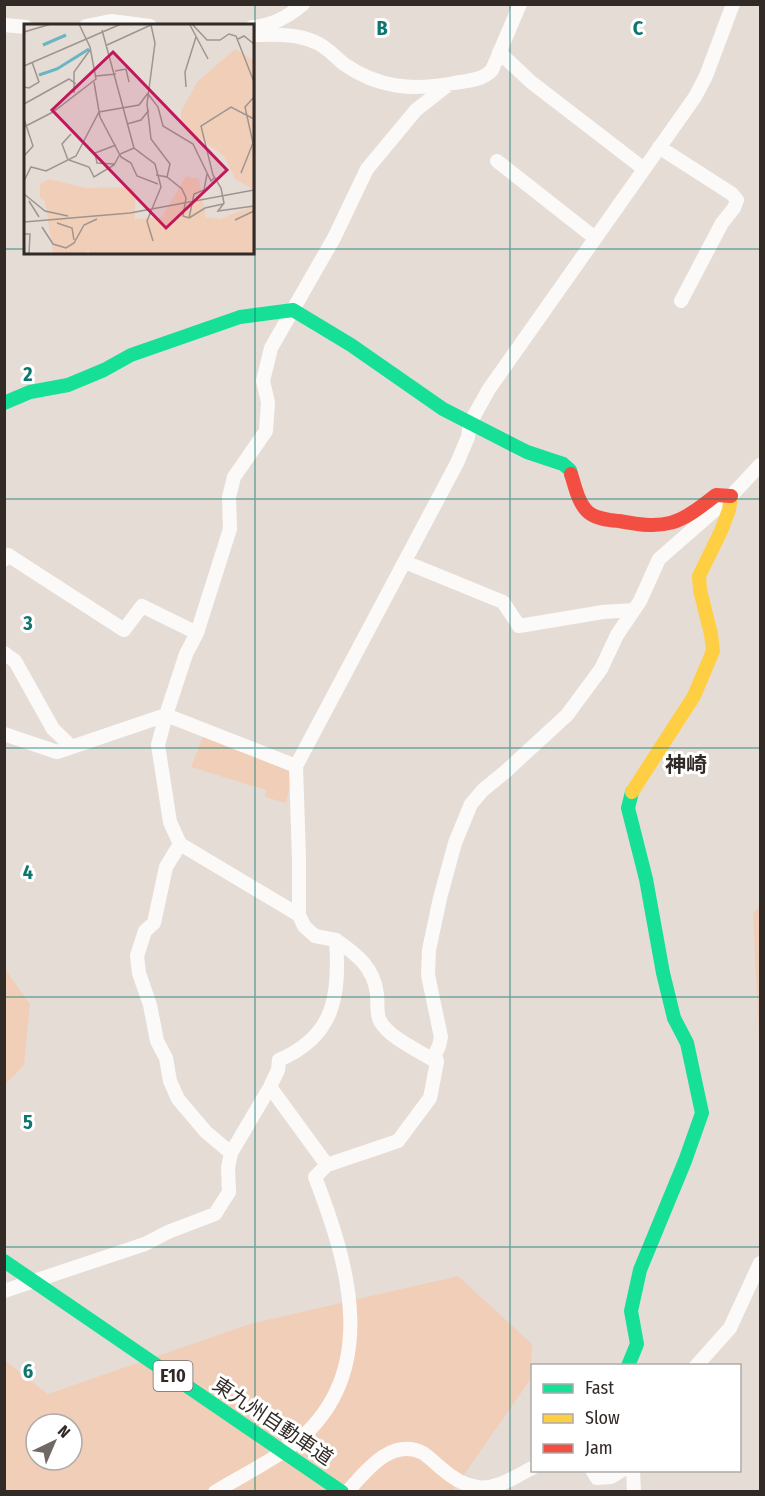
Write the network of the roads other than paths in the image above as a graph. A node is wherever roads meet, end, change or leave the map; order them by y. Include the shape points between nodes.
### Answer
1 (303, 4) edge
2 (520, 4) edge
3 (733, 4) edge
4 (96, 24) edge
5 (134, 24) edge
6 (4, 25) edge
7 (24, 27) edge
8 (254, 27) edge
9 (254, 35) edge
10 (499, 52) junction
11 (449, 84) junction
12 (659, 147) junction
13 (497, 161) dead end
14 (644, 169) junction
15 (595, 238) junction
16 (681, 301) dead end
17 (293, 310) junction
18 (4, 403) edge
19 (470, 423) junction
20 (760, 465) edge
21 (731, 496) junction
22 (4, 560) edge
23 (405, 562) junction
24 (634, 610) junction
25 (197, 633) junction
26 (4, 653) edge
27 (166, 715) junction
28 (4, 734) edge
29 (72, 747) junction
30 (296, 766) junction
31 (180, 844) junction
32 (299, 915) junction
33 (336, 940) junction
34 (437, 1062) junction
35 (270, 1087) junction
36 (231, 1153) junction
37 (327, 1165) junction
38 (4, 1261) edge
39 (760, 1263) edge
40 (4, 1291) edge
41 (628, 1364) edge
42 (697, 1364) edge
43 (531, 1468) edge
44 (593, 1472) edge
45 (619, 1472) edge
46 (633, 1472) edge
47 (215, 1491) edge
48 (342, 1491) edge
49 (347, 1491) edge
50 (634, 1491) edge

1 - 8 street via 291,15
2 - 10 street
3 - 12 street via 706,76
4 - 5 street
6 - 7 street
9 - 11 street via 296,35 318,42 345,65 397,87
10 - 11 street via 487,76
10 - 14 street via 531,82
11 - 17 street via 416,110 367,169
12 - 14 street
12 - 16 street via 736,200
13 - 15 street
14 - 15 street
15 - 19 street
17 - 18 main road via 240,317 131,355 68,385 30,392
17 - 19 main road
17 - 25 street via 271,348 263,381 268,402 266,431 234,477 229,497 230,529
19 - 21 main road via 527,452 563,464 570,470 580,501 588,512 600,518 639,525 672,524 716,495
19 - 23 street via 457,464
20 - 21 street
21 - 24 street via 659,559
21 - 41 main road via 721,531 699,576 713,651 694,696 633,788 628,807 663,973 674,1018 687,1043 702,1113 640,1270 631,1311 638,1344
22 - 25 street via 8,555 124,630 142,606
23 - 24 street via 503,602 519,626
23 - 30 street
24 - 34 street via 616,635 601,669 567,715 483,790 465,815 429,950 428,975 441,1037 435,1054
25 - 27 street
26 - 29 street via 15,661 53,729
27 - 29 street
27 - 30 street
27 - 31 street via 158,745 170,822
28 - 29 street via 57,752
30 - 32 street
31 - 32 street
31 - 36 street via 166,867 154,922 145,931 136,956 157,1041 178,1099 206,1132
32 - 33 street via 303,927 315,936
33 - 34 street via 360,957 372,974 380,1022 396,1037
33 - 35 street via 335,1001 309,1043 279,1060
34 - 37 street via 430,1098 398,1141
35 - 36 street
35 - 37 street
36 - 40 street via 229,1192 215,1214 145,1244
37 - 47 street via 315,1177 334,1227 348,1283 350,1341 344,1369 317,1422 293,1444
38 - 48 main road, 東九州自動車道 / E10
39 - 42 street via 730,1328
43 - 49 street via 500,1484 477,1487 451,1476 423,1454 410,1449 396,1450 370,1466
44 - 45 street via 597,1478
46 - 50 street

